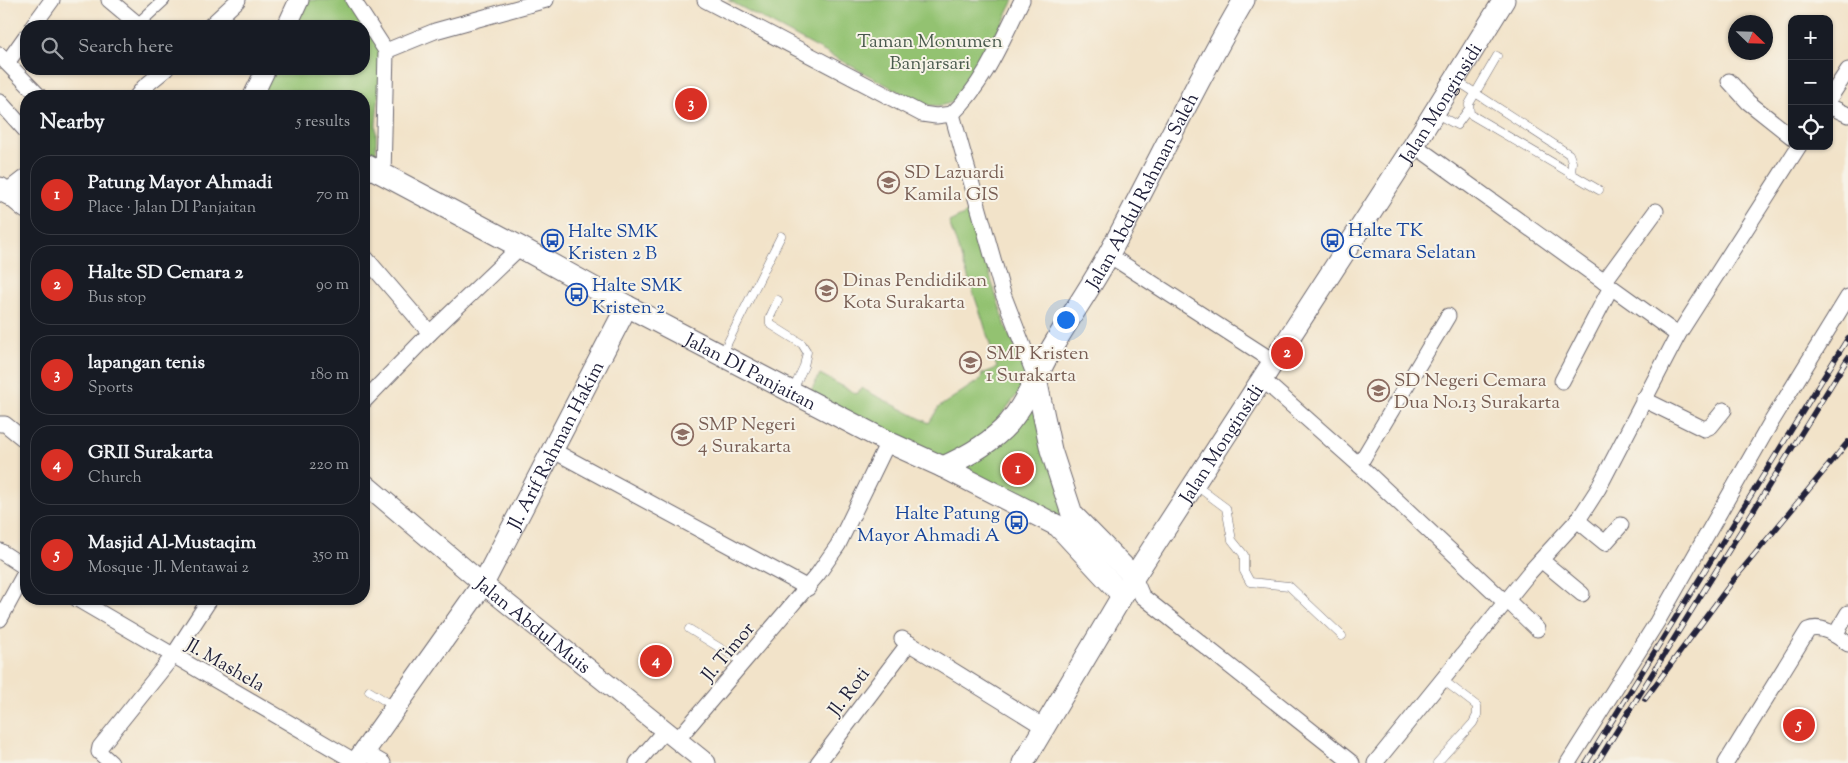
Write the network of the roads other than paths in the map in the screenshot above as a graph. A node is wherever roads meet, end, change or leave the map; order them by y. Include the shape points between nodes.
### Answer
1 (52, 0) edge
2 (109, 0) edge
3 (164, 0) edge
4 (238, 0) edge
5 (299, 0) edge
6 (353, 0) edge
7 (546, 0) edge
8 (705, 0) edge
9 (1022, 0) edge
10 (1244, 0) edge
11 (1504, 0) edge
12 (37, 20) edge
13 (133, 20) edge
14 (144, 20) edge
15 (216, 20) edge
16 (290, 20) edge
17 (366, 20) edge
18 (370, 26) edge
19 (20, 42) edge
20 (386, 51) junction
21 (1497, 56) dead end
22 (4, 59) edge
23 (1848, 70) edge
24 (159, 75) edge
25 (263, 75) edge
26 (1455, 80) junction
27 (1729, 81) dead end
28 (33, 90) edge
29 (142, 90) edge
30 (256, 90) edge
31 (1476, 92) junction
32 (1833, 93) edge
33 (0, 102) edge
34 (1833, 108) edge
35 (1468, 110) junction
36 (1435, 113) junction
37 (952, 114) junction
38 (1848, 115) edge
39 (20, 124) edge
40 (1788, 134) edge
41 (1414, 145) junction
42 (1796, 150) edge
43 (370, 167) edge
44 (1571, 174) junction
45 (383, 175) junction
46 (20, 184) edge
47 (1599, 190) dead end
48 (3, 196) edge
49 (20, 206) edge
50 (1656, 211) dead end
51 (780, 236) dead end
52 (520, 247) junction
53 (1108, 255) junction
54 (370, 263) edge
55 (1608, 284) junction
56 (1848, 297) edge
57 (778, 300) dead end
58 (627, 306) junction
59 (1448, 316) dead end
60 (430, 333) junction
61 (1678, 335) junction
62 (722, 354) junction
63 (1267, 369) junction
64 (1036, 379) junction
65 (1562, 382) dead end
66 (793, 392) junction
67 (370, 396) edge
68 (1644, 399) junction
69 (1724, 410) dead end
70 (0, 424) edge
71 (20, 437) edge
72 (888, 442) junction
73 (552, 450) junction
74 (1359, 465) junction
75 (944, 467) junction
76 (1193, 484) junction
77 (370, 488) edge
78 (1065, 520) junction
79 (1577, 520) junction
80 (1620, 525) dead end
81 (0, 551) edge
82 (1542, 560) junction
83 (20, 566) edge
84 (1134, 577) junction
85 (20, 581) edge
86 (483, 584) junction
87 (808, 588) junction
88 (1582, 594) dead end
89 (1132, 596) junction
90 (1507, 601) junction
91 (87, 605) edge
92 (206, 605) edge
93 (1848, 613) edge
94 (0, 619) edge
95 (689, 629) dead end
96 (1537, 629) dead end
97 (1342, 636) dead end
98 (1844, 639) edge
99 (173, 656) junction
100 (743, 662) junction
101 (1443, 680) junction
102 (369, 691) dead end
103 (395, 707) junction
104 (1044, 727) junction
105 (671, 735) junction
106 (358, 759) edge
107 (111, 763) edge
108 (382, 763) edge
109 (637, 763) edge
110 (706, 763) edge
111 (818, 763) edge
112 (1023, 763) edge
113 (1352, 763) edge
114 (1375, 763) edge
115 (1437, 763) edge
116 (1568, 763) edge
117 (1726, 763) edge

1 - 12 street
2 - 13 street
3 - 14 street
4 - 15 street
5 - 16 street
6 - 17 street
7 - 20 street via 435,31
8 - 37 street via 922,114
9 - 37 street via 980,82
10 - 53 main road, Jalan Abdul Rahman Saleh via 1194,88
11 - 26 main road, Jalan Monginsidi
18 - 20 street
19 - 22 street
20 - 45 street
21 - 31 lane
22 - 28 street
23 - 32 street
24 - 29 street
25 - 30 street
26 - 31 lane
26 - 36 main road, Jalan Monginsidi
27 - 40 street via 1748,102
31 - 35 lane
31 - 44 lane via 1569,154
33 - 39 street
34 - 38 street
35 - 36 lane via 1457,125
35 - 44 lane via 1474,118
36 - 41 main road, Jalan Monginsidi
37 - 64 street via 1003,294
41 - 55 street
41 - 63 main road, Jalan Monginsidi
42 - 61 street
43 - 45 main road, Jalan DI Panjaitan
44 - 47 lane
45 - 52 main road, Jalan DI Panjaitan
46 - 48 main road
48 - 49 street
50 - 55 street
51 - 62 lane
52 - 58 main road, Jalan DI Panjaitan
52 - 60 street
53 - 63 street
53 - 64 main road, Jalan Abdul Rahman Saleh
54 - 60 street
55 - 61 street
55 - 65 street
56 - 116 street via 1770,424 1657,622
57 - 66 lane via 770,324 802,344 807,352
58 - 62 main road, Jalan DI Panjaitan
58 - 73 main road, Jl. Arif Rahman Hakim
59 - 74 street
60 - 67 street
61 - 68 street
62 - 66 main road, Jalan DI Panjaitan
63 - 74 street
63 - 76 main road, Jalan Monginsidi
64 - 75 main road, Jalan Abdul Rahman Saleh via 1008,424 989,442
64 - 78 main road
66 - 72 main road, Jalan DI Panjaitan
68 - 69 street via 1704,429 1711,426
68 - 79 street via 1598,489
70 - 71 street via 5,424
72 - 75 main road, Jalan DI Panjaitan
72 - 87 street, Jl. Timor via 838,544
73 - 86 main road, Jl. Arif Rahman Hakim
73 - 87 street
74 - 90 street
75 - 78 main road, Jalan DI Panjaitan
76 - 84 main road, Jalan Monginsidi
76 - 97 lane via 1226,508 1230,534 1244,555 1244,570 1250,582 1289,586
77 - 86 street, Jalan Abdul Muis
78 - 84 main road
78 - 89 main road, Jalan DI Panjaitan
79 - 80 street via 1604,543
79 - 82 street
81 - 83 street
82 - 88 street
82 - 90 street
84 - 89 main road, Jalan Monginsidi
85 - 94 street
86 - 103 main road, Jl. Arif Rahman Hakim
86 - 105 street, Jalan Abdul Muis
87 - 100 street, Jl. Timor
89 - 104 main road, Jalan Monginsidi
89 - 113 street
90 - 96 street
90 - 101 street
91 - 99 street, Jl. Mashela
92 - 99 street
93 - 98 street
95 - 100 lane
98 - 117 street via 1814,627 1808,630
99 - 106 street, Jl. Mashela
99 - 107 street via 100,747 98,752
100 - 105 street, Jl. Timor
101 - 114 street
101 - 115 lane via 1477,706 1478,714
102 - 103 lane
103 - 106 main road, Jl. Arif Rahman Hakim
104 - 111 street, Jl. Roti via 905,641
104 - 112 main road, Jalan Monginsidi
105 - 109 street, Jl. Timor
105 - 110 street, Jalan Abdul Muis
106 - 108 street, Jl. Mashela

